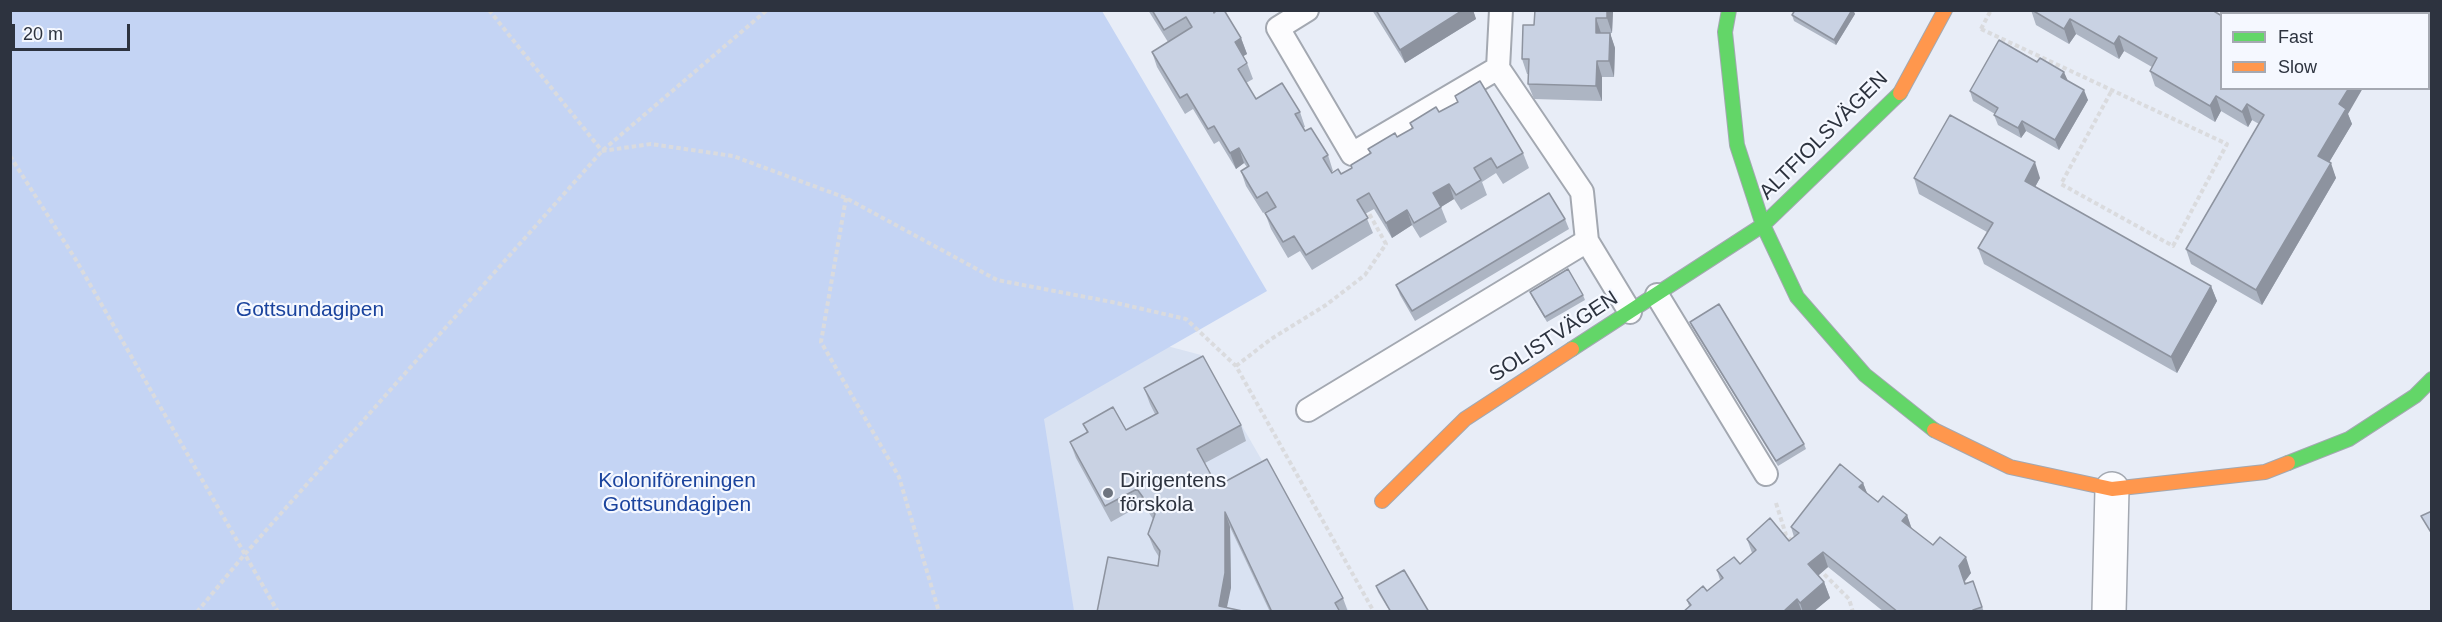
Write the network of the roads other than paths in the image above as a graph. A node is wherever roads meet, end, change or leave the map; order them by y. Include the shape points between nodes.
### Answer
1 (1307, 10) edge
2 (1502, 10) edge
3 (1729, 10) edge
4 (1944, 10) edge
5 (1498, 68) junction
6 (1763, 225) junction
7 (1587, 241) junction
8 (1657, 295) junction
9 (1630, 312) junction
10 (2432, 379) edge
11 (1308, 410) dead end
12 (1766, 474) road end
13 (2112, 489) junction
14 (1382, 501) dead end
15 (2109, 612) edge

1 - 5 lane via 1278,28 1352,154
2 - 5 lane
3 - 6 street via 1725,32 1737,146
4 - 6 street, ALTFIOLSVÄGEN via 1899,96
5 - 7 lane via 1581,192
6 - 8 street, SOLISTVÄGEN
6 - 13 street via 1797,297 1865,375 1932,429 2010,467
7 - 9 lane
7 - 11 lane
8 - 9 street, SOLISTVÄGEN
8 - 12 lane
9 - 14 street, SOLISTVÄGEN via 1466,419
10 - 13 street via 2415,396 2349,439 2265,472
13 - 15 street

